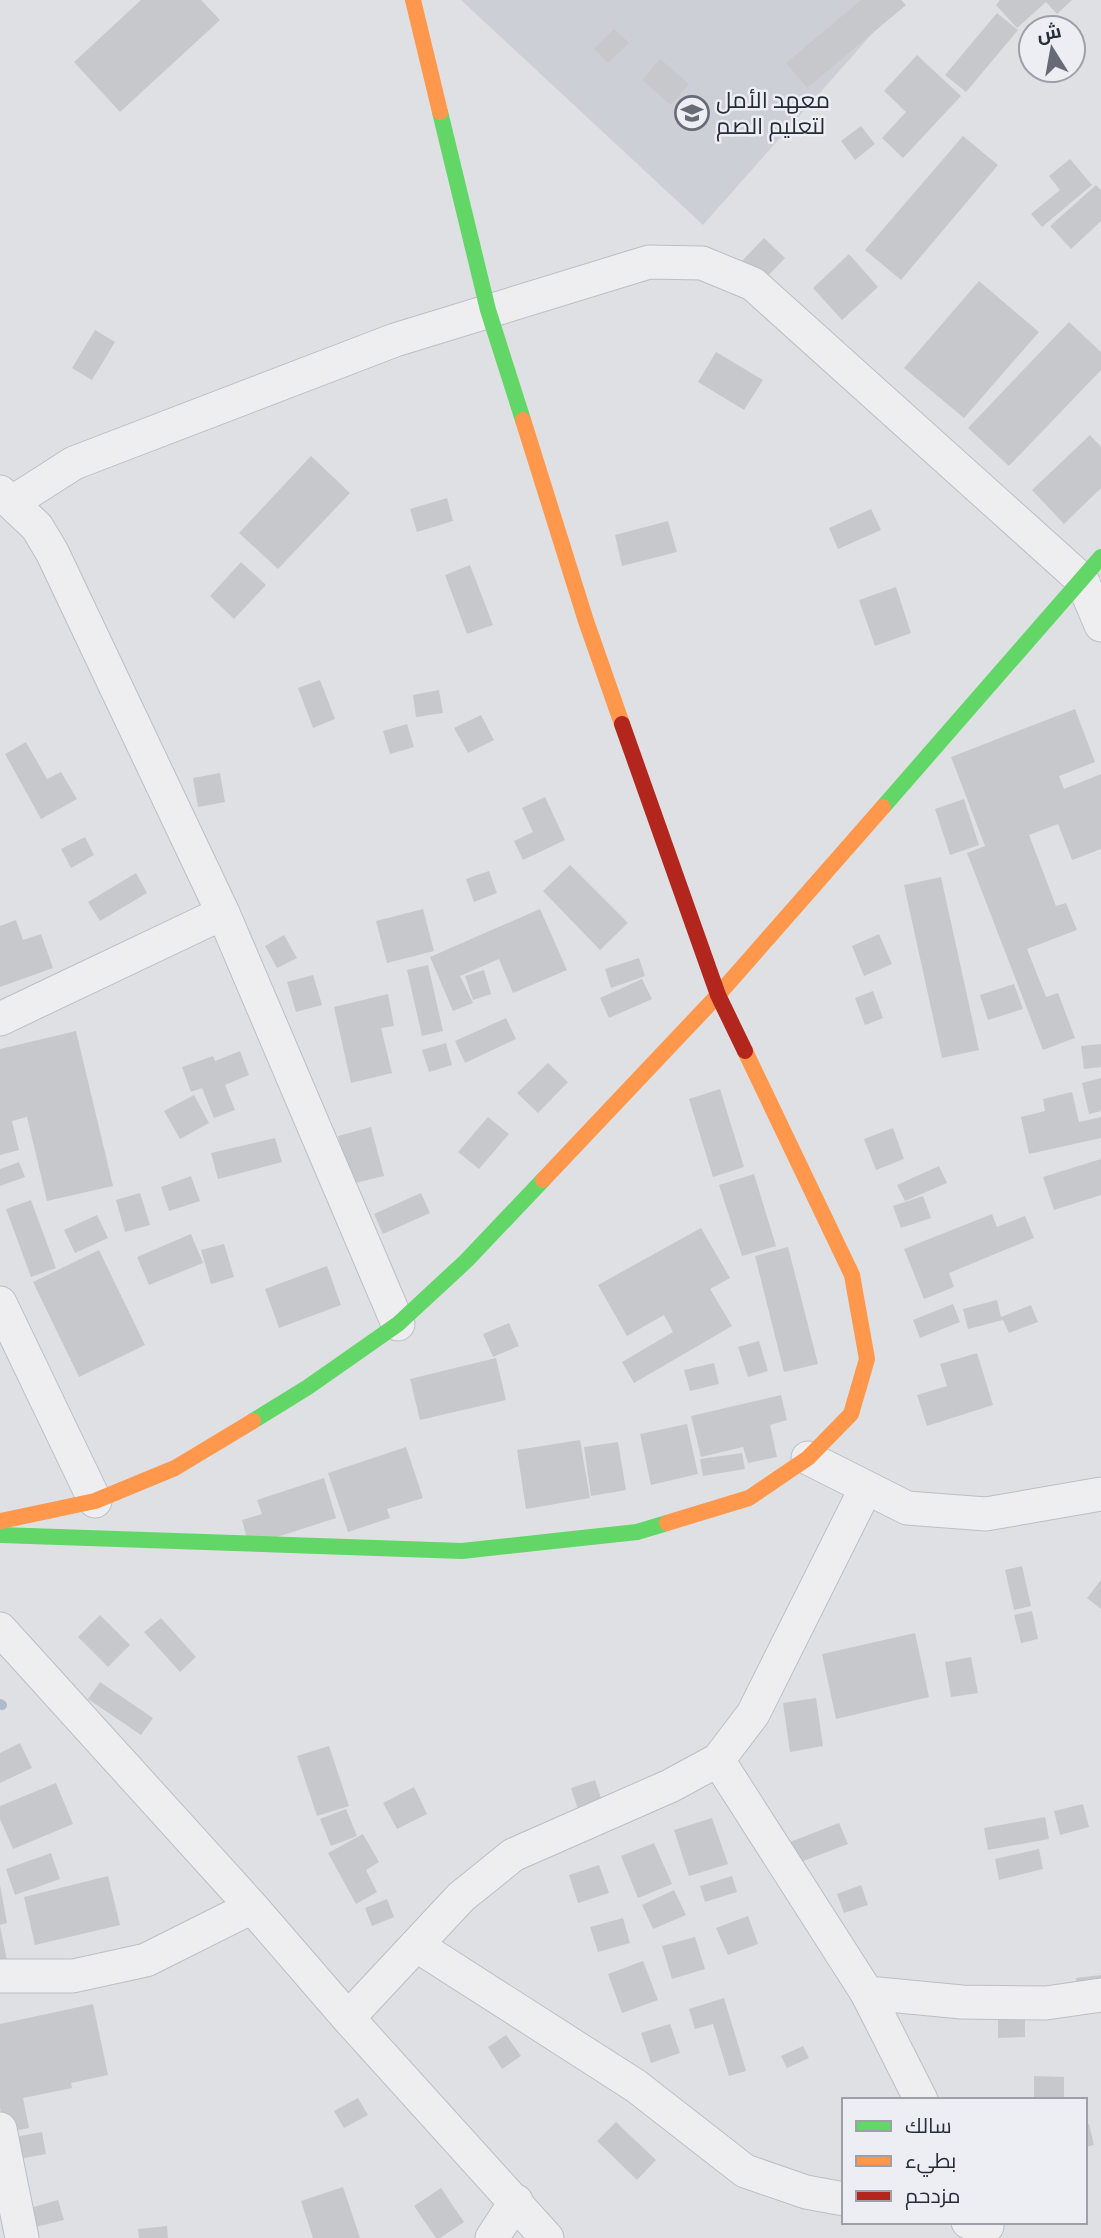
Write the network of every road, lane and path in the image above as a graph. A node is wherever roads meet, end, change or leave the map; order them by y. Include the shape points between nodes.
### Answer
1 (414, 0) edge
2 (488, 310) junction
3 (6, 497) edge
4 (1091, 569) edge
5 (1101, 625) edge
6 (223, 913) junction
7 (718, 995) junction
8 (0, 1018) edge
9 (0, 1303) edge
10 (398, 1324) junction
11 (808, 1458) junction
12 (866, 1488) junction
13 (1101, 1494) edge
14 (95, 1501) junction
15 (0, 1521) edge
16 (0, 1535) edge
17 (0, 1629) edge
18 (718, 1760) junction
19 (252, 1907) junction
20 (416, 1945) junction
21 (0, 1976) edge
22 (867, 1993) junction
23 (1101, 1996) edge
24 (348, 2018) junction
25 (920, 2098) edge
26 (0, 2129) edge
27 (842, 2199) edge
28 (516, 2202) junction
29 (22, 2238) edge
30 (492, 2238) edge
31 (547, 2238) edge

1 - 2 main road
2 - 3 street via 395,340 74,463
2 - 4 street via 649,262 702,263 753,284
2 - 7 main road via 586,621
3 - 6 street via 37,527 52,552
4 - 5 street
4 - 7 main road
6 - 8 street
6 - 10 street
7 - 10 main road via 466,1261
7 - 11 main road via 852,1275 867,1359 851,1414
9 - 14 street
10 - 14 main road via 308,1387 175,1468
11 - 12 street
11 - 16 main road via 748,1498 637,1532 462,1551
12 - 13 street via 906,1508 986,1514
12 - 18 street via 753,1714
14 - 15 main road
17 - 19 street
18 - 20 street via 513,1855 461,1897
18 - 22 street
19 - 21 street via 146,1960 73,1976
19 - 24 street
20 - 24 street
20 - 27 street via 636,2086 745,2171
22 - 23 street via 962,2002 1046,2003
22 - 25 street
24 - 28 street
26 - 29 street
28 - 30 street
28 - 31 street

